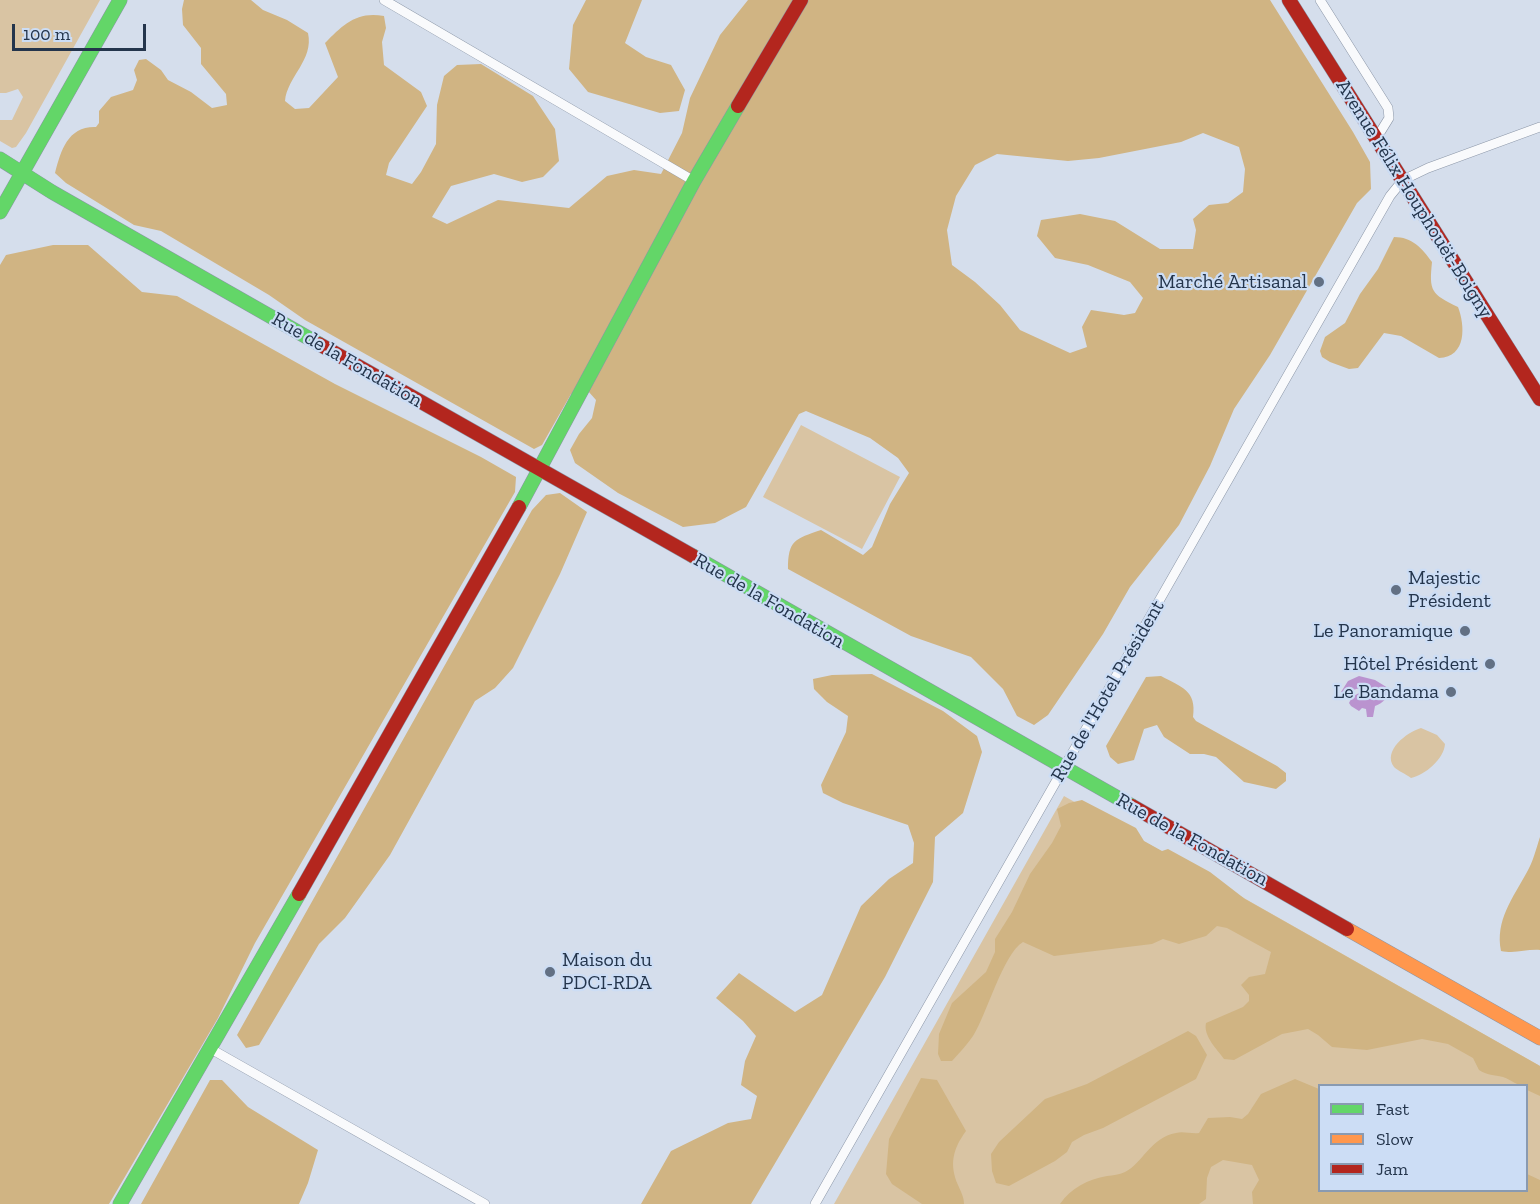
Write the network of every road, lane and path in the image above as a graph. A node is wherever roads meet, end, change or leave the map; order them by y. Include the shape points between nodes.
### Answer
1 (120, 0) edge
2 (384, 0) edge
3 (801, 0) edge
4 (1289, 0) edge
5 (1320, 0) edge
6 (1540, 127) edge
7 (1376, 139) junction
8 (0, 159) edge
9 (22, 173) junction
10 (1403, 180) junction
11 (694, 182) junction
12 (0, 212) edge
13 (1540, 399) edge
14 (540, 470) junction
15 (1064, 769) junction
16 (1540, 1038) edge
17 (211, 1049) junction
18 (120, 1204) edge
19 (485, 1204) edge
20 (815, 1204) edge

1 - 9 main road
2 - 11 street
3 - 11 main road
4 - 7 main road, Avenue Félix Houphouët-Boigny
5 - 7 street via 1388,108 1389,118
6 - 10 street
7 - 10 main road, Avenue Félix Houphouët-Boigny
8 - 9 main road, Rue de la Fondation
9 - 12 main road
9 - 14 main road, Rue de la Fondation
10 - 13 main road, Avenue Félix Houphouët-Boigny
10 - 15 street, Rue de l'Hotel Président via 1382,210
11 - 14 main road
14 - 15 main road, Rue de la Fondation
14 - 17 main road
15 - 16 main road, Rue de la Fondation
15 - 20 street, Rue de l'Hotel Président
17 - 18 main road
17 - 19 street

